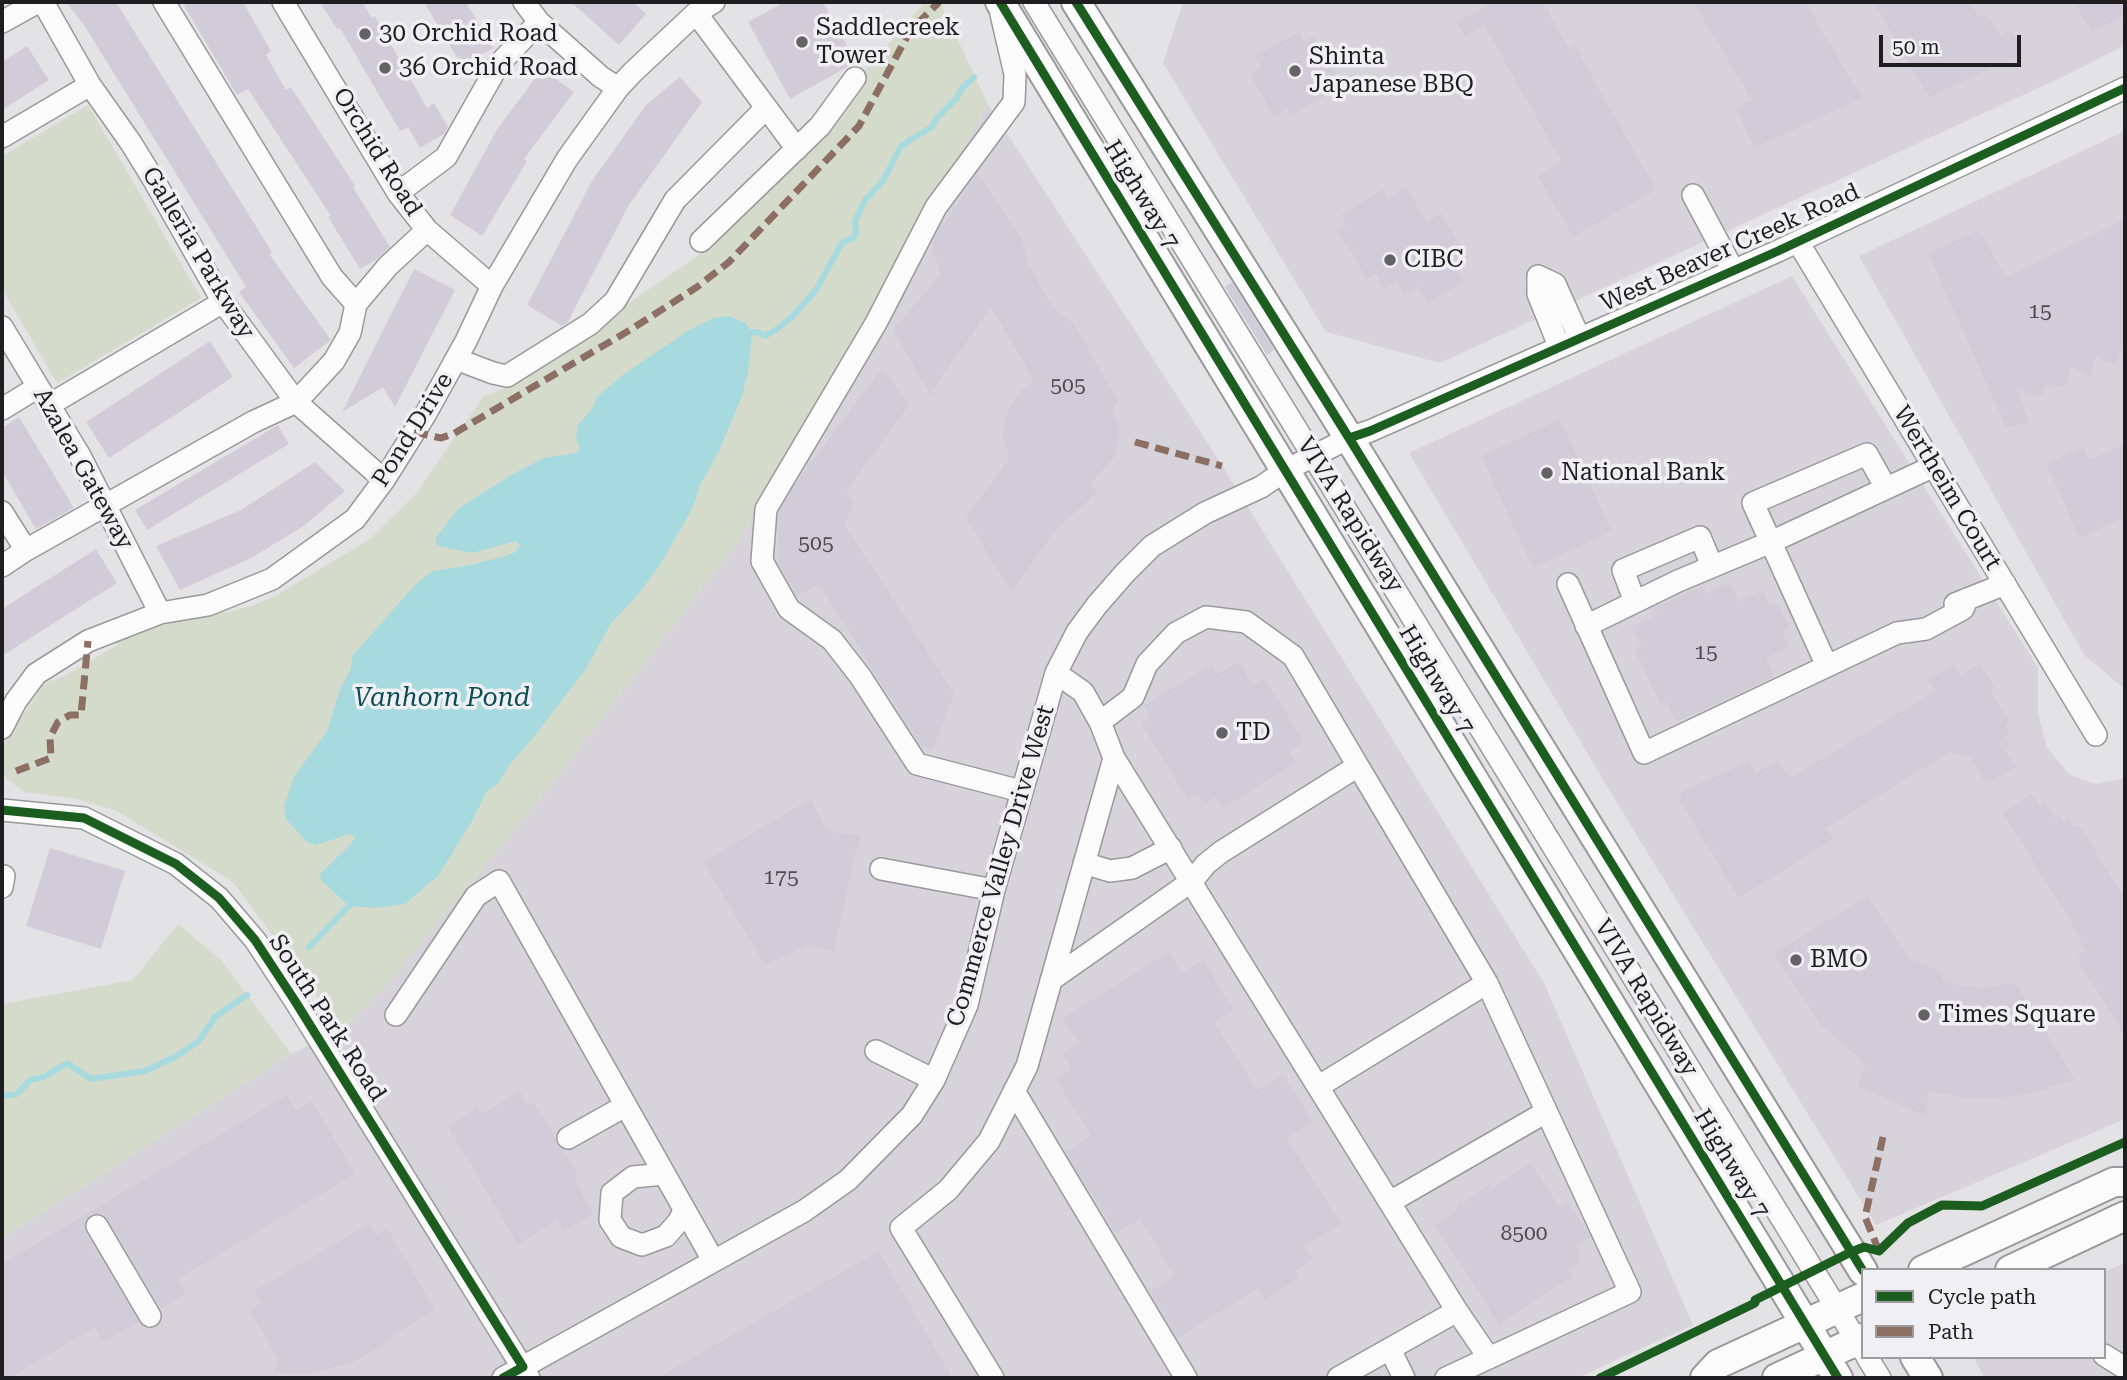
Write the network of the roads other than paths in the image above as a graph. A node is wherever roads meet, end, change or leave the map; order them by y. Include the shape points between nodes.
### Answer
1 (40, 2) edge
2 (164, 2) edge
3 (283, 2) edge
4 (524, 2) edge
5 (999, 2) edge
6 (1034, 2) edge
7 (1076, 2) edge
8 (705, 8) edge
9 (2, 22) edge
10 (539, 22) junction
11 (855, 78) dead end
12 (90, 85) junction
13 (618, 88) junction
14 (2125, 88) edge
15 (766, 108) junction
16 (2, 137) edge
17 (797, 149) junction
18 (398, 193) junction
19 (1693, 195) dead end
20 (427, 230) junction
21 (701, 241) dead end
22 (1798, 242) junction
23 (1733, 271) junction
24 (492, 286) junction
25 (223, 302) junction
26 (356, 304) junction
27 (2, 327) edge
28 (1579, 337) junction
29 (1559, 346) junction
30 (456, 359) junction
31 (44, 396) junction
32 (296, 402) junction
33 (2, 409) edge
34 (1349, 438) junction
35 (1314, 458) junction
36 (1934, 466) junction
37 (1286, 470) junction
38 (384, 480) junction
39 (1886, 488) junction
40 (106, 507) junction
41 (2, 512) edge
42 (1771, 542) junction
43 (26, 550) junction
44 (2, 566) edge
45 (1713, 566) junction
46 (1568, 584) dead end
47 (2005, 584) junction
48 (1967, 599) junction
49 (1635, 602) junction
50 (160, 613) junction
51 (1914, 619) dead end
52 (1586, 626) junction
53 (1827, 666) junction
54 (1056, 673) junction
55 (9, 694) edge
56 (1100, 722) junction
57 (2, 729) edge
58 (2096, 734) dead end
59 (1114, 758) junction
60 (1358, 766) junction
61 (1021, 791) junction
62 (2, 810) edge
63 (1171, 848) junction
64 (1084, 863) junction
65 (881, 869) dead end
66 (2, 876) edge
67 (1192, 881) junction
68 (2, 887) edge
69 (994, 890) junction
70 (1051, 980) junction
71 (1486, 983) junction
72 (396, 1014) dead end
73 (876, 1051) dead end
74 (934, 1080) junction
75 (1319, 1086) junction
76 (1014, 1091) junction
77 (625, 1106) junction
78 (1546, 1112) junction
79 (568, 1139) dead end
80 (664, 1174) junction
81 (2125, 1182) edge
82 (1390, 1202) junction
83 (684, 1210) junction
84 (2125, 1216) edge
85 (97, 1226) dead end
86 (713, 1260) junction
87 (1861, 1268) edge
88 (1927, 1268) edge
89 (2014, 1268) edge
90 (1861, 1298) edge
91 (1837, 1309) junction
92 (1457, 1311) junction
93 (150, 1316) dead end
94 (1805, 1324) junction
95 (1861, 1345) edge
96 (1861, 1348) edge
97 (1390, 1349) junction
98 (2106, 1356) edge
99 (1489, 1358) junction
100 (1869, 1359) edge
101 (1916, 1359) edge
102 (1831, 1367) edge
103 (2125, 1368) edge
104 (526, 1373) edge
105 (503, 1378) edge
106 (993, 1378) edge
107 (1186, 1378) edge
108 (1339, 1378) edge
109 (1405, 1378) edge
110 (1446, 1378) edge
111 (1705, 1378) edge
112 (1777, 1378) edge
113 (1880, 1378) edge
114 (1928, 1378) edge

1 - 9 street
1 - 12 street, Galleria Parkway
2 - 26 street via 332,277
3 - 18 street, Orchid Road
4 - 10 street
5 - 37 main road, Highway 7
5 - 61 street via 1015,74 1014,102 936,207 876,323 766,509 762,561 789,609 832,640 860,676 917,764
6 - 35 street, VIVA Rapidway
7 - 34 main road, Highway 7
8 - 13 street, Pond Drive
8 - 15 street
10 - 13 street
10 - 18 street via 498,65 446,157
11 - 17 street
12 - 16 street
12 - 25 street, Galleria Parkway via 137,153
13 - 24 street, Pond Drive via 567,159
14 - 22 street, West Beaver Creek Road
15 - 17 street
15 - 30 street via 675,200 615,301 590,324 507,376
17 - 21 street
18 - 20 street, Orchid Road
19 - 23 street
20 - 24 street, Orchid Road
20 - 26 street
22 - 23 street, West Beaver Creek Road
22 - 36 street, Wertheim Court
23 - 28 street, West Beaver Creek Road
24 - 30 street, Pond Drive
25 - 31 street
25 - 32 street, Galleria Parkway
26 - 32 street via 350,333 334,361
27 - 31 street, Azalea Gateway
28 - 29 street, West Beaver Creek Road
28 - 29 street via 1555,284 1538,276 1538,294
29 - 34 street, West Beaver Creek Road
30 - 38 street, Pond Drive
31 - 33 street
31 - 40 street, Azalea Gateway
32 - 38 street, Galleria Parkway
32 - 40 street
34 - 35 street, West Beaver Creek Road
34 - 87 main road, Highway 7
35 - 37 street, Commerce Valley Drive West
35 - 91 street, VIVA Rapidway
36 - 39 street
36 - 47 street, Wertheim Court
37 - 54 street, Commerce Valley Drive West via 1152,546 1097,605
37 - 94 main road, Highway 7
38 - 50 street, Pond Drive via 355,519 272,579 208,605
39 - 42 street
39 - 42 street via 1867,454 1753,503
40 - 43 street
40 - 50 street, Azalea Gateway
41 - 43 street
42 - 45 street
42 - 53 street
43 - 44 street
45 - 49 street
45 - 49 street via 1700,537 1623,570
46 - 52 street
47 - 48 street
47 - 58 street, Wertheim Court
48 - 51 street
48 - 53 street via 1963,609 1926,629 1897,633
49 - 52 street
50 - 55 street, Pond Drive via 88,641
52 - 53 street via 1644,753
54 - 56 street via 1083,692
54 - 61 street, Commerce Valley Drive West
55 - 57 street, Pond Drive
56 - 59 street
56 - 60 street via 1133,697 1147,664 1175,633 1206,617 1247,622 1293,656
59 - 63 street
59 - 64 street
60 - 67 street via 1221,852
60 - 71 street
61 - 69 street, Commerce Valley Drive West
62 - 104 street, South Park Road via 84,818 176,864 219,898 255,940 295,1001
63 - 64 street via 1132,868 1110,871
63 - 67 street
64 - 70 street
65 - 69 street
66 - 68 street
67 - 70 street
67 - 75 street
69 - 74 street, Commerce Valley Drive West via 967,1005
70 - 76 street via 1027,1066
71 - 75 street
71 - 78 street
72 - 77 street via 476,897 499,881
73 - 74 street
74 - 86 street, Commerce Valley Drive West via 912,1115 848,1180 804,1211
75 - 82 street
76 - 106 street via 989,1142 948,1190 901,1228
76 - 107 street
77 - 79 street
77 - 80 street
78 - 82 street
78 - 99 street via 1630,1292
80 - 83 street
80 - 83 street via 633,1177 612,1193 610,1220 621,1237 642,1245 666,1236
81 - 88 main road via 2114,1182
82 - 92 street
83 - 86 street
84 - 89 main road
85 - 93 street
86 - 104 street, Commerce Valley Drive West
90 - 91 main road
91 - 94 main road
91 - 95 street, VIVA Rapidway
92 - 97 street
92 - 99 street
94 - 102 main road, Highway 7
94 - 111 main road via 1718,1364
96 - 102 main road
97 - 108 street
97 - 109 street
98 - 103 street
99 - 110 street
100 - 113 street, VIVA Rapidway
101 - 114 main road
102 - 112 main road
104 - 105 street, Commerce Valley Drive West

